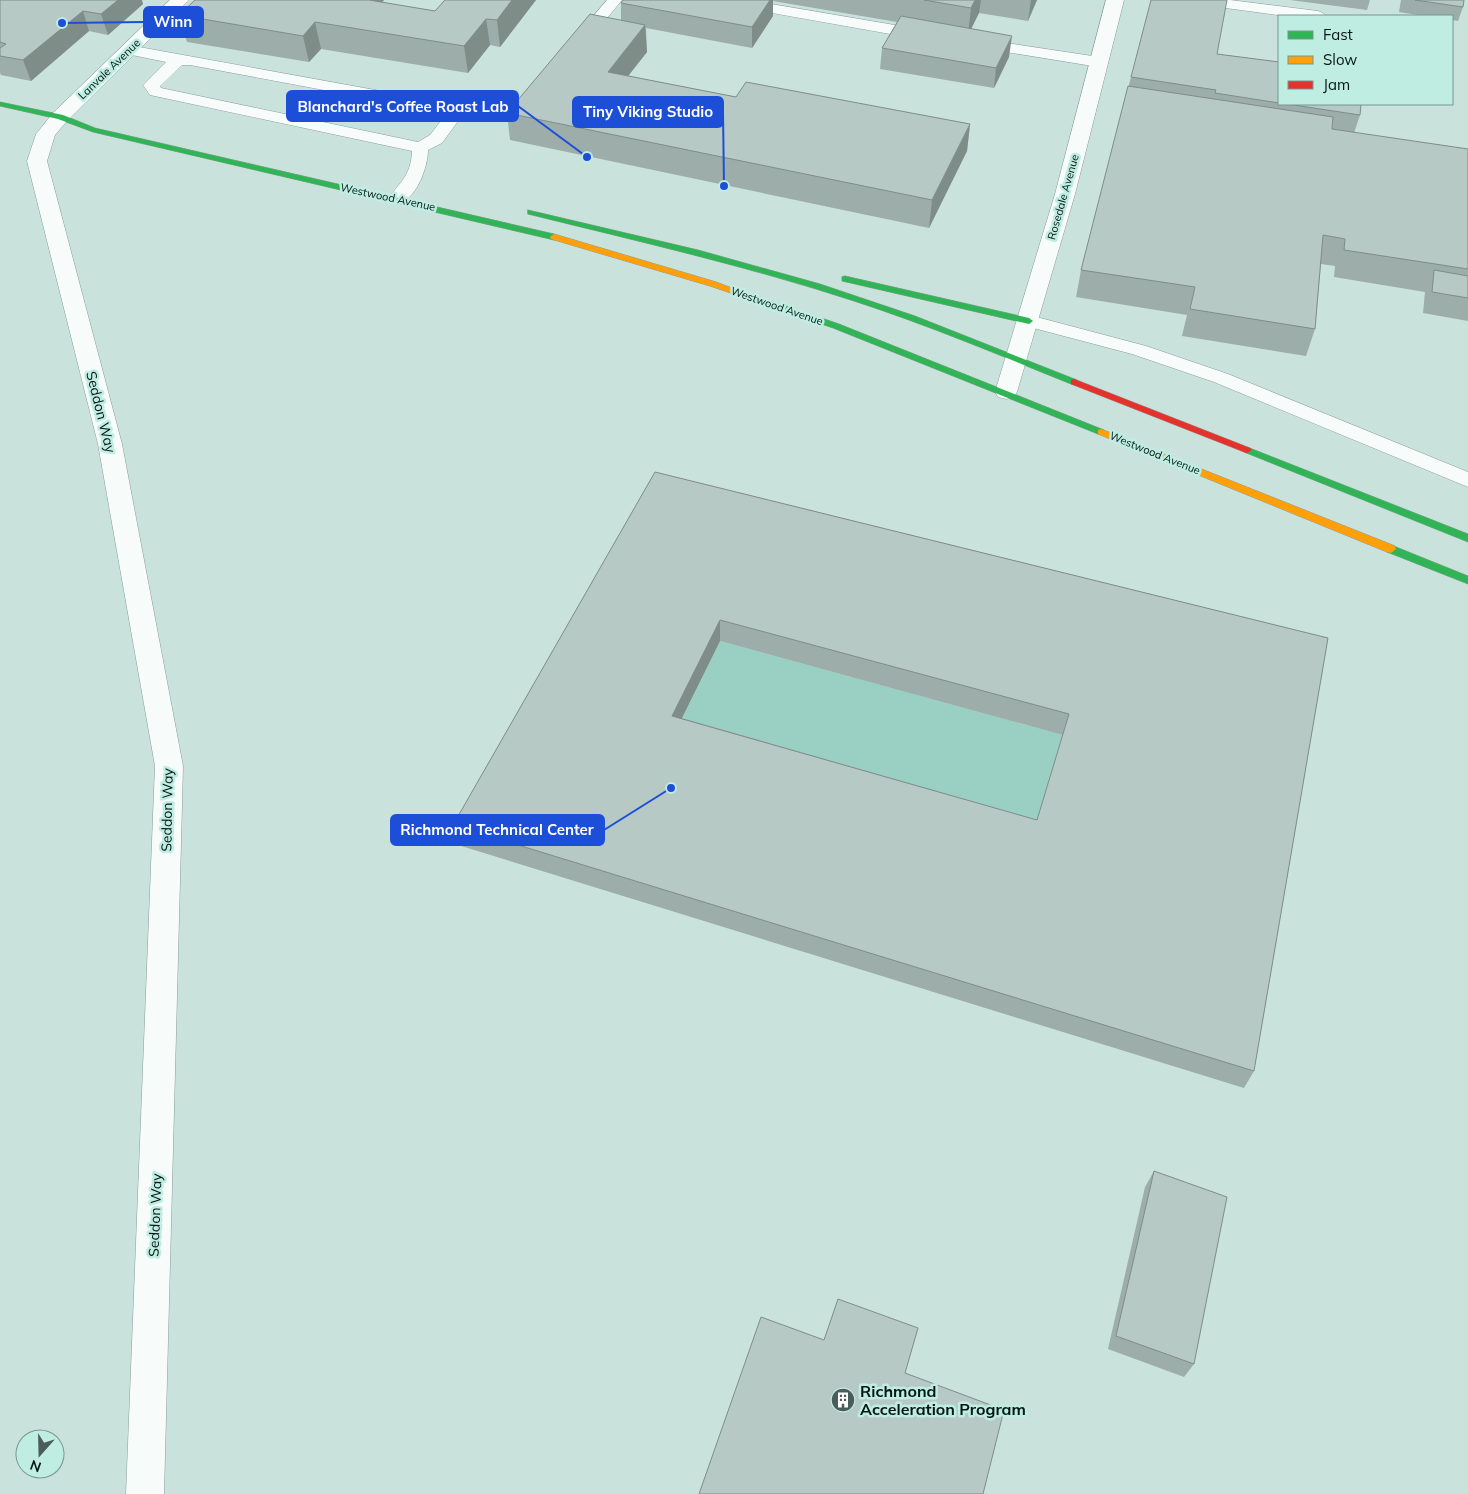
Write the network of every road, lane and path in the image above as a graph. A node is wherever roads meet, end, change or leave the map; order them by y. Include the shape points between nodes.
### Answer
1 (180, 0) edge
2 (615, 0) edge
3 (722, 0) edge
4 (1115, 0) edge
5 (1196, 0) edge
6 (1310, 15) edge
7 (593, 26) edge
8 (940, 38) edge
9 (967, 42) edge
10 (128, 50) junction
11 (178, 60) junction
12 (1099, 62) junction
13 (0, 104) edge
14 (60, 117) junction
15 (97, 117) dead end
16 (420, 148) junction
17 (405, 189) junction
18 (516, 209) dead end
19 (686, 249) junction
20 (798, 268) dead end
21 (835, 277) dead end
22 (1028, 321) junction
23 (1017, 359) junction
24 (1006, 392) junction
25 (1468, 480) edge
26 (1468, 538) edge
27 (1468, 580) edge
28 (146, 1494) edge

1 - 10 street, Lanvale Avenue
2 - 7 lane
3 - 8 lane
4 - 12 street, Rosedale Avenue
5 - 6 lane
9 - 12 lane
10 - 11 lane
10 - 14 street, Lanvale Avenue
11 - 16 lane via 151,85 156,92
11 - 16 lane via 452,109 456,113 436,139
12 - 22 street, Rosedale Avenue
13 - 14 main road, Westwood Avenue
14 - 15 main road, Westwood Avenue
14 - 17 main road, Westwood Avenue via 94,130
14 - 28 street, Seddon Way via 46,134 37,161 110,444 169,766
16 - 17 lane via 420,167
17 - 24 main road, Westwood Avenue via 709,283 836,326
18 - 19 main road
19 - 20 main road
19 - 23 main road via 859,300
21 - 22 main road
22 - 23 street, Rosedale Avenue
22 - 25 lane via 1139,350 1221,378
23 - 24 street, Rosedale Avenue
23 - 26 main road
24 - 27 main road, Westwood Avenue

